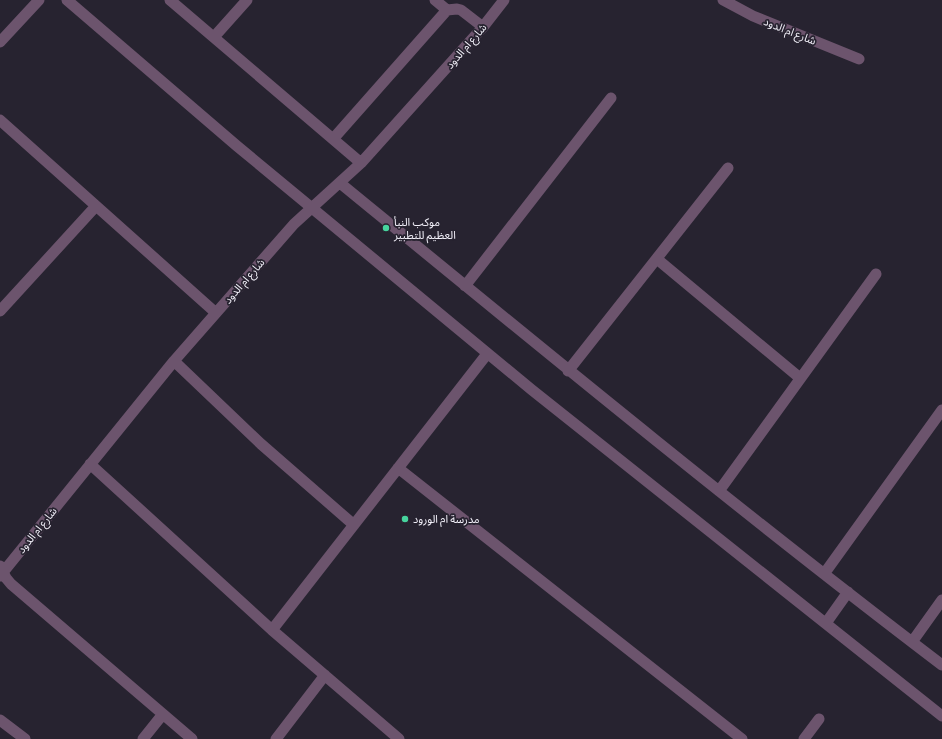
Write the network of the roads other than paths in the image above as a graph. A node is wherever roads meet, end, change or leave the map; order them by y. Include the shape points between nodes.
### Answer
1 (39, 0) edge
2 (67, 0) edge
3 (170, 0) edge
4 (247, 0) edge
5 (435, 0) edge
6 (504, 0) edge
7 (723, 0) edge
8 (447, 10) junction
9 (484, 27) junction
10 (214, 37) junction
11 (0, 42) edge
12 (859, 59) dead end
13 (611, 98) dead end
14 (0, 120) edge
15 (333, 139) junction
16 (361, 163) junction
17 (728, 168) dead end
18 (340, 183) junction
19 (96, 206) junction
20 (311, 208) junction
21 (657, 259) junction
22 (876, 274) dead end
23 (465, 286) junction
24 (0, 311) edge
25 (216, 313) junction
26 (487, 354) junction
27 (174, 361) junction
28 (568, 371) junction
29 (800, 378) junction
30 (942, 410) edge
31 (90, 464) junction
32 (398, 468) junction
33 (719, 491) junction
34 (354, 525) junction
35 (1, 571) edge
36 (824, 574) junction
37 (848, 592) junction
38 (942, 600) edge
39 (826, 623) junction
40 (272, 630) junction
41 (912, 642) junction
42 (942, 665) edge
43 (325, 675) junction
44 (163, 714) junction
45 (942, 716) edge
46 (819, 719) dead end
47 (0, 720) edge
48 (25, 739) edge
49 (143, 739) edge
50 (192, 739) edge
51 (276, 739) edge
52 (399, 739) edge
53 (742, 739) edge
54 (804, 739) edge

1 - 11 street
2 - 20 street
3 - 10 street
4 - 10 street
5 - 8 street
6 - 9 street, شارع ام الدود
7 - 12 street, شارع ام الدود via 753,16
8 - 9 street via 461,10
8 - 15 street
9 - 16 street, شارع ام الدود
10 - 15 street
13 - 23 street
14 - 19 street
15 - 16 street
16 - 18 street, شارع ام الدود
17 - 21 street
18 - 20 street, شارع ام الدود
18 - 23 street
19 - 24 street
19 - 25 street
20 - 25 street, شارع ام الدود
20 - 26 street
21 - 28 street
21 - 29 street
22 - 29 street
23 - 28 street
25 - 27 street, شارع ام الدود
26 - 32 street
26 - 39 street
27 - 31 street, شارع ام الدود
27 - 34 street via 261,444
28 - 33 street
29 - 33 street
30 - 36 street
31 - 35 street, شارع ام الدود
31 - 40 street
32 - 34 street
32 - 53 street
33 - 36 street
34 - 40 street
35 - 44 street via 19,591
36 - 37 street
37 - 39 street
37 - 41 street
38 - 41 street
39 - 45 street
40 - 43 street
41 - 42 street
43 - 51 street
43 - 52 street
44 - 49 street
44 - 50 street
46 - 54 street
47 - 48 street

